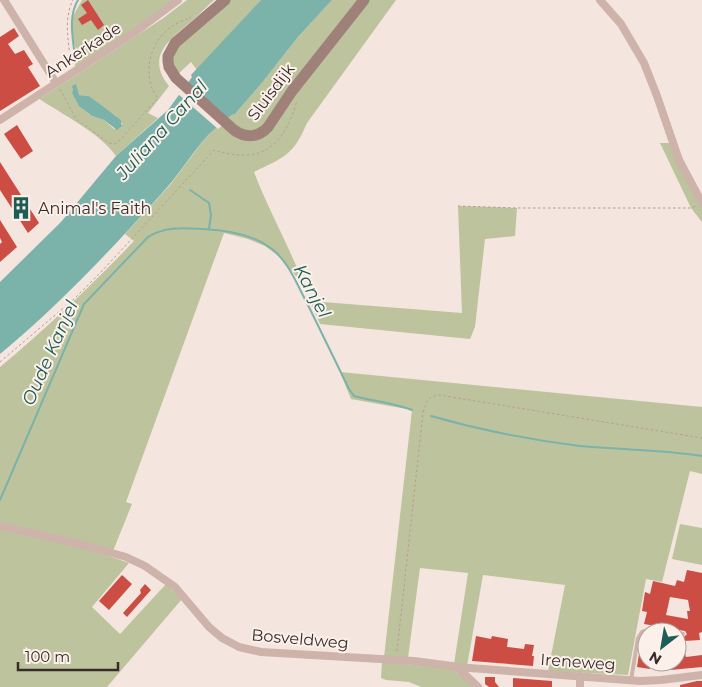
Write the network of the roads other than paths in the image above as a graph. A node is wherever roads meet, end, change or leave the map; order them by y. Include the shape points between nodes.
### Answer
1 (4, 0) edge
2 (178, 0) edge
3 (225, 0) edge
4 (364, 0) edge
5 (600, 0) edge
6 (56, 83) junction
7 (0, 120) edge
8 (701, 204) edge
9 (0, 526) edge
10 (637, 644) edge
11 (452, 666) junction
12 (702, 675) edge
13 (580, 676) junction
14 (631, 680) junction
15 (640, 684) edge
16 (478, 687) edge
17 (580, 687) edge

1 - 6 street
2 - 6 street, Ankerkade
3 - 4 street, Sluisdijk via 172,47 168,56 169,67 176,78 234,130 252,136 267,129 292,91
5 - 8 street via 621,24 644,63 679,160
6 - 7 street, Ankerkade
9 - 11 street, Bosveldweg via 76,543 126,557 145,566 175,587 216,633 239,647 261,652
10 - 14 lane
11 - 13 street, Ireneweg
11 - 16 street
12 - 15 street, Ireneweg
13 - 14 street, Ireneweg
13 - 17 street
14 - 15 street, Ireneweg

